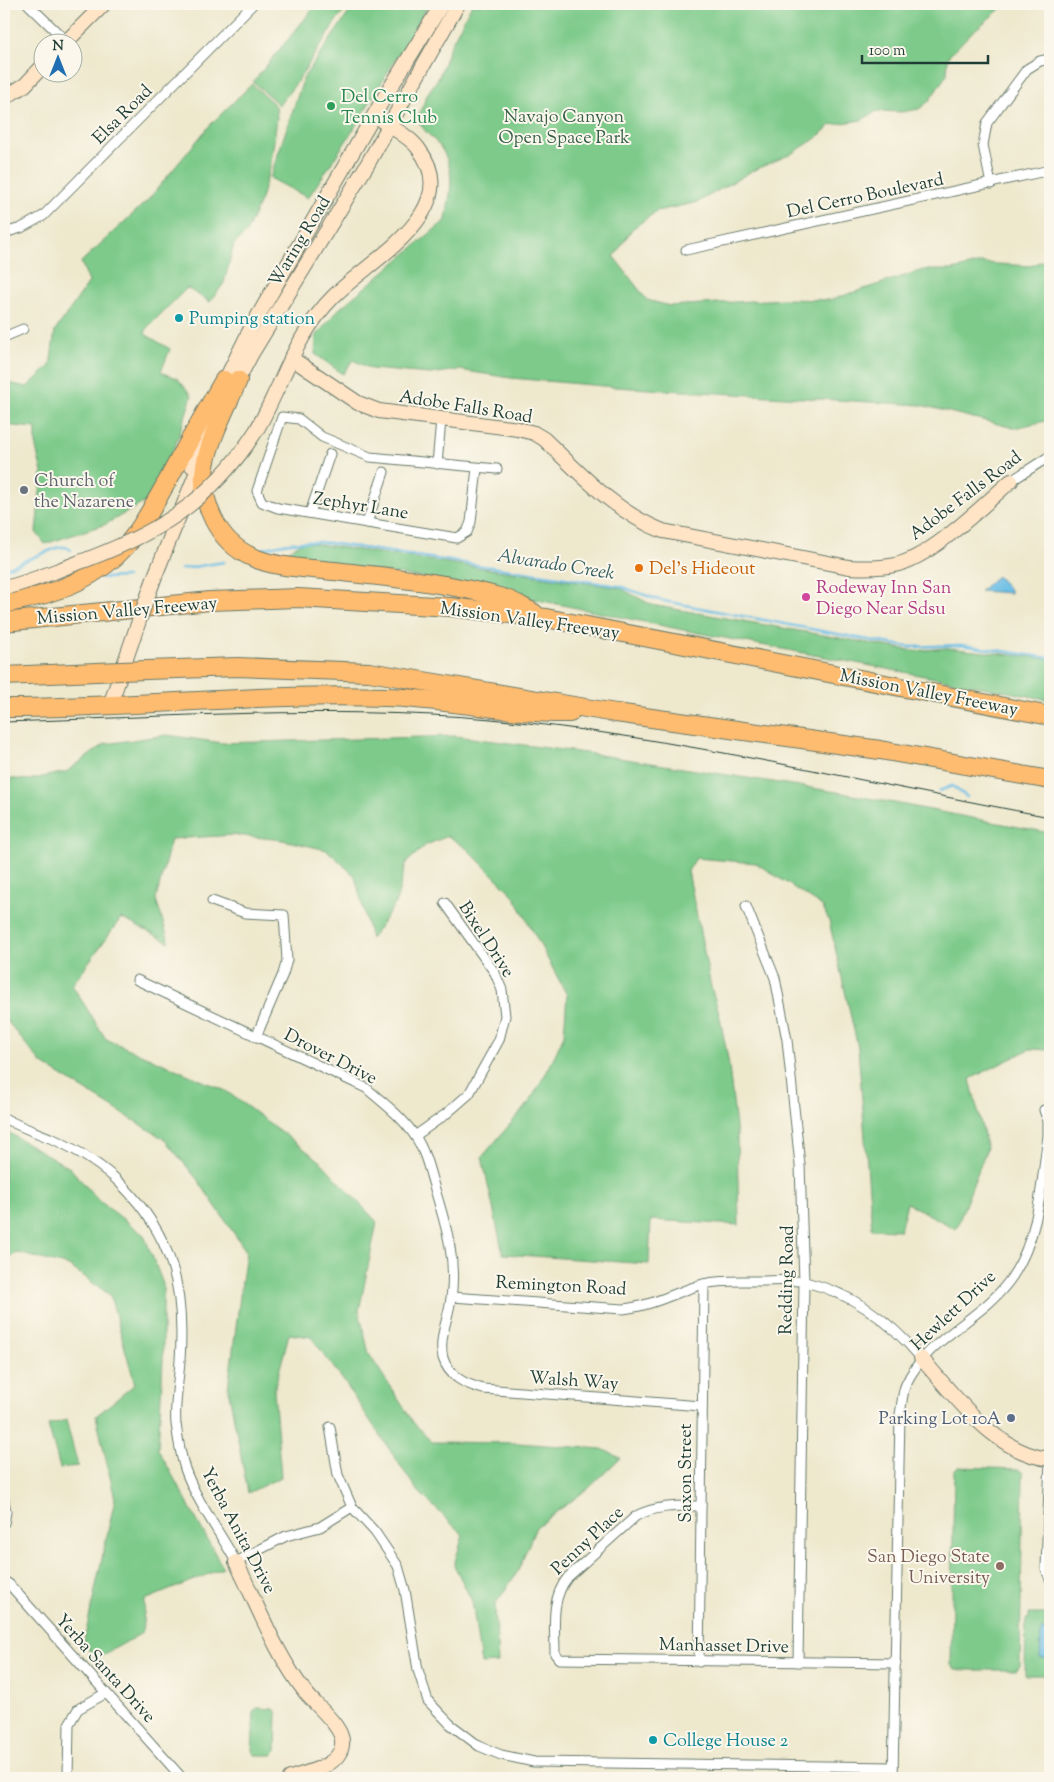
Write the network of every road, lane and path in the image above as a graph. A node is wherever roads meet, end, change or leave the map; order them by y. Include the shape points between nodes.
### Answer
1 (28, 4) edge
2 (104, 4) edge
3 (253, 4) edge
4 (442, 4) edge
5 (458, 4) edge
6 (56, 32) edge
7 (76, 32) edge
8 (1050, 59) edge
9 (32, 78) edge
10 (4, 98) edge
11 (375, 116) junction
12 (388, 125) junction
13 (1050, 170) edge
14 (991, 184) junction
15 (4, 233) edge
16 (686, 250) dead end
17 (23, 330) dead end
18 (4, 337) edge
19 (291, 358) junction
20 (231, 380) junction
21 (441, 420) junction
22 (330, 454) dead end
23 (1050, 456) edge
24 (438, 464) junction
25 (477, 468) junction
26 (496, 469) dead end
27 (384, 472) dead end
28 (1011, 481) joint
29 (310, 513) junction
30 (367, 523) junction
31 (4, 588) edge
32 (4, 604) edge
33 (546, 618) junction
34 (4, 622) edge
35 (4, 676) edge
36 (110, 705) junction
37 (4, 708) edge
38 (616, 713) junction
39 (1050, 716) edge
40 (1050, 780) edge
41 (212, 901) dead end
42 (445, 903) dead end
43 (746, 906) dead end
44 (136, 980) dead end
45 (256, 1037) junction
46 (1044, 1110) dead end
47 (4, 1118) edge
48 (414, 1136) junction
49 (804, 1282) junction
50 (704, 1284) junction
51 (452, 1297) junction
52 (921, 1358) junction
53 (450, 1371) joint
54 (701, 1406) junction
55 (330, 1427) dead end
56 (1050, 1459) edge
57 (4, 1500) edge
58 (701, 1506) junction
59 (352, 1507) junction
60 (4, 1523) edge
61 (236, 1562) junction
62 (1050, 1578) edge
63 (4, 1581) edge
64 (555, 1654) joint
65 (700, 1662) junction
66 (798, 1662) junction
67 (896, 1663) junction
68 (106, 1693) junction
69 (893, 1767) junction
70 (68, 1778) edge
71 (182, 1778) edge
72 (290, 1778) edge
73 (893, 1778) edge

1 - 6 street
2 - 7 street
3 - 15 street, Elsa Road via 43,216
4 - 11 street, Waring Road
5 - 12 street, Waring Road
8 - 14 street via 1027,70 987,123 983,145
9 - 10 street
11 - 12 street
11 - 20 street, Waring Road via 251,328
12 - 19 street via 418,147 428,164 432,188 428,207 416,226 332,297 317,314
12 - 20 street, Waring Road via 367,165
13 - 14 street, Del Cerro Boulevard
14 - 16 street, Del Cerro Boulevard
17 - 18 street
19 - 21 street, Adobe Falls Road via 369,408
19 - 31 street, bridge via 256,430 228,469 196,502 162,526 120,548
20 - 32 highway via 125,548 96,571 64,588
20 - 33 highway via 205,466 204,484 216,525 241,551 269,563 365,574 505,598
20 - 36 street, Waring Road, bridge via 155,576
21 - 24 street
21 - 28 street, Adobe Falls Road via 518,428 534,433 604,495 640,520 663,531 849,567 897,565 918,556
22 - 29 street
23 - 28 street, Adobe Falls Road
24 - 25 street
24 - 29 street, Zephyr Lane via 370,457 322,437 299,419 282,417 257,491 262,502
25 - 26 street
25 - 30 street, Zephyr Lane via 471,522 467,532 457,538
27 - 30 street
29 - 30 street, Zephyr Lane
33 - 34 highway, Mission Valley Freeway via 378,601 298,598 210,601
33 - 39 highway, Mission Valley Freeway
35 - 38 highway, bridge via 238,667 369,672
36 - 37 highway
36 - 38 highway via 294,697 387,697 538,714
38 - 40 highway via 880,750
41 - 45 street via 245,913 284,916 287,960
42 - 48 street, Bixel Drive via 495,973 502,990 505,1016 499,1040 470,1094
43 - 49 street, Redding Road via 775,978 787,1040 800,1165
44 - 45 street, Drover Drive
45 - 48 street, Drover Drive via 366,1088 392,1110
46 - 52 street, Hewlett Drive via 1048,1136 1036,1225 1024,1257 992,1300
47 - 61 street, Yerba Anita Drive via 74,1150 103,1170 122,1185 153,1222 170,1256 180,1296 182,1338 176,1422 185,1468
48 - 51 street, Drover Drive via 425,1155 450,1238
49 - 50 street, Remington Road
49 - 52 street, Remington Road via 835,1292 864,1307 890,1325
49 - 66 street, Redding Road
50 - 51 street, Remington Road via 650,1304 623,1309
50 - 54 street, Saxon Street
51 - 53 street, Drover Drive via 442,1346
52 - 56 street, Remington Road via 981,1425 1005,1443
52 - 67 street, Hewlett Drive via 905,1386 900,1414
53 - 54 street, Walsh Way via 467,1384 483,1389
54 - 58 street, Saxon Street
55 - 59 street via 338,1475
56 - 62 street via 1046,1568
57 - 60 street
58 - 64 street, Penny Place via 650,1508 636,1516 568,1577 559,1588 554,1610
58 - 65 street, Saxon Street
59 - 61 street via 320,1527 286,1536
59 - 69 street via 375,1532 398,1566 406,1590 418,1670 428,1701 459,1732 490,1751 534,1762
61 - 72 street, Yerba Anita Drive via 284,1659 314,1703 334,1724 343,1744 340,1754 331,1763
63 - 68 street, Yerba Santa Drive
64 - 65 street, Manhasset Drive via 559,1659
65 - 66 street, Manhasset Drive
66 - 67 street, Manhasset Drive
67 - 69 street, Hewlett Drive
68 - 70 street via 78,1709 69,1724
68 - 71 street, Yerba Santa Drive
69 - 73 street, Hewlett Drive

